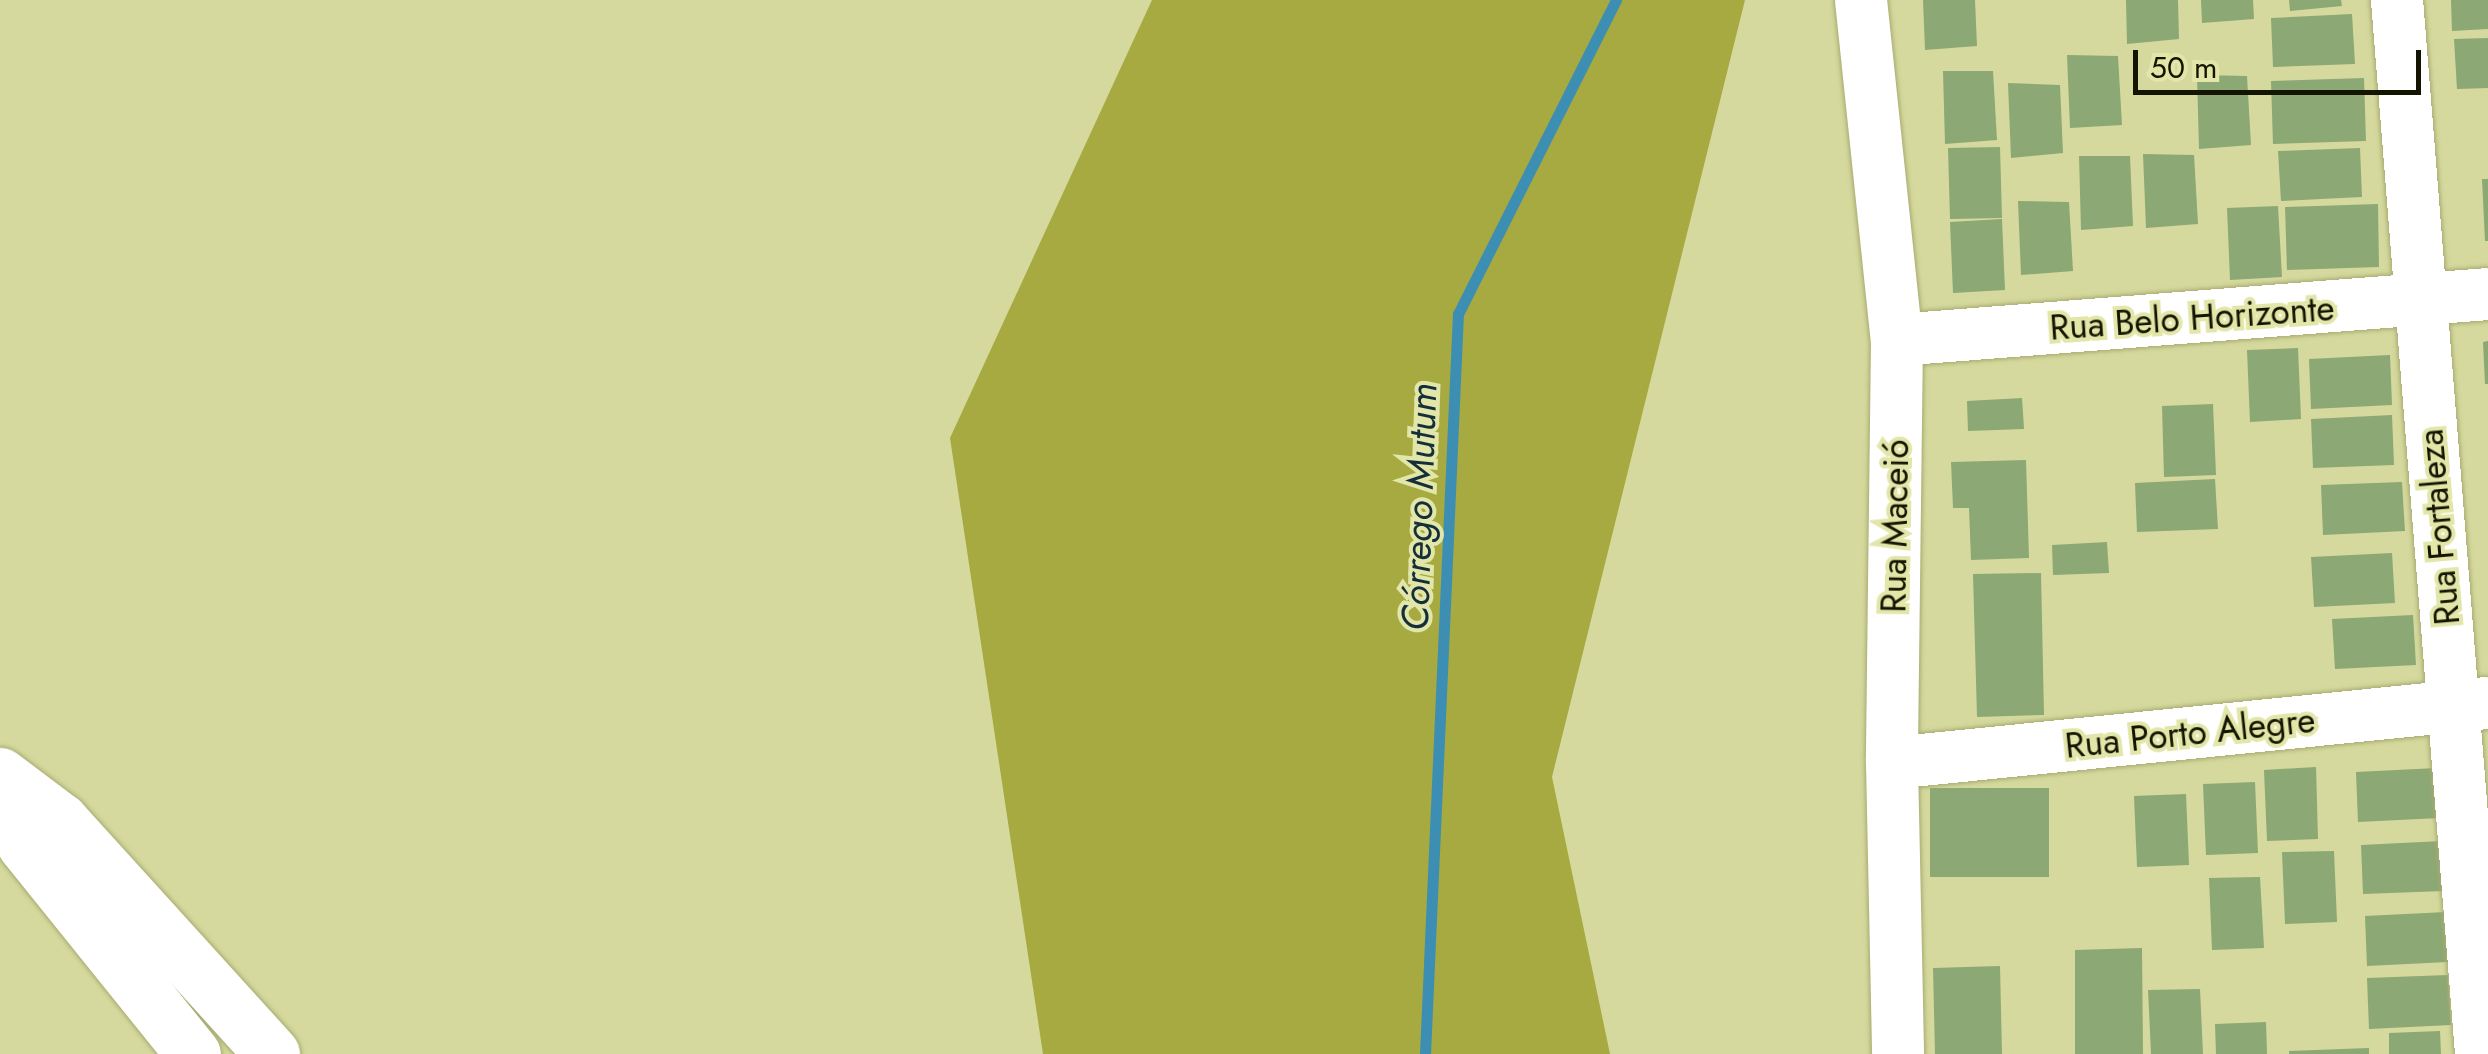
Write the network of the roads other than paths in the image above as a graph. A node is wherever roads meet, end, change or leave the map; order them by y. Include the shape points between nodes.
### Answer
1 (1860, 0) edge
2 (2397, 0) edge
3 (2488, 294) edge
4 (2421, 300) junction
5 (1897, 340) junction
6 (2471, 705) edge
7 (1892, 763) junction
8 (0, 775) edge
9 (0, 804) edge
10 (193, 1054) edge
11 (272, 1054) edge
12 (1898, 1054) edge
13 (2482, 1054) edge

1 - 5 street, Rua Maceió
2 - 4 street, Rua Fortaleza
3 - 4 street, Rua Belo Horizonte
4 - 5 street, Rua Belo Horizonte
4 - 6 street, Rua Fortaleza
5 - 7 street, Rua Maceió
6 - 7 street, Rua Porto Alegre
6 - 13 street, Rua Fortaleza
7 - 12 street, Rua Maceió
8 - 11 main road via 61,820
9 - 10 main road via 25,846

